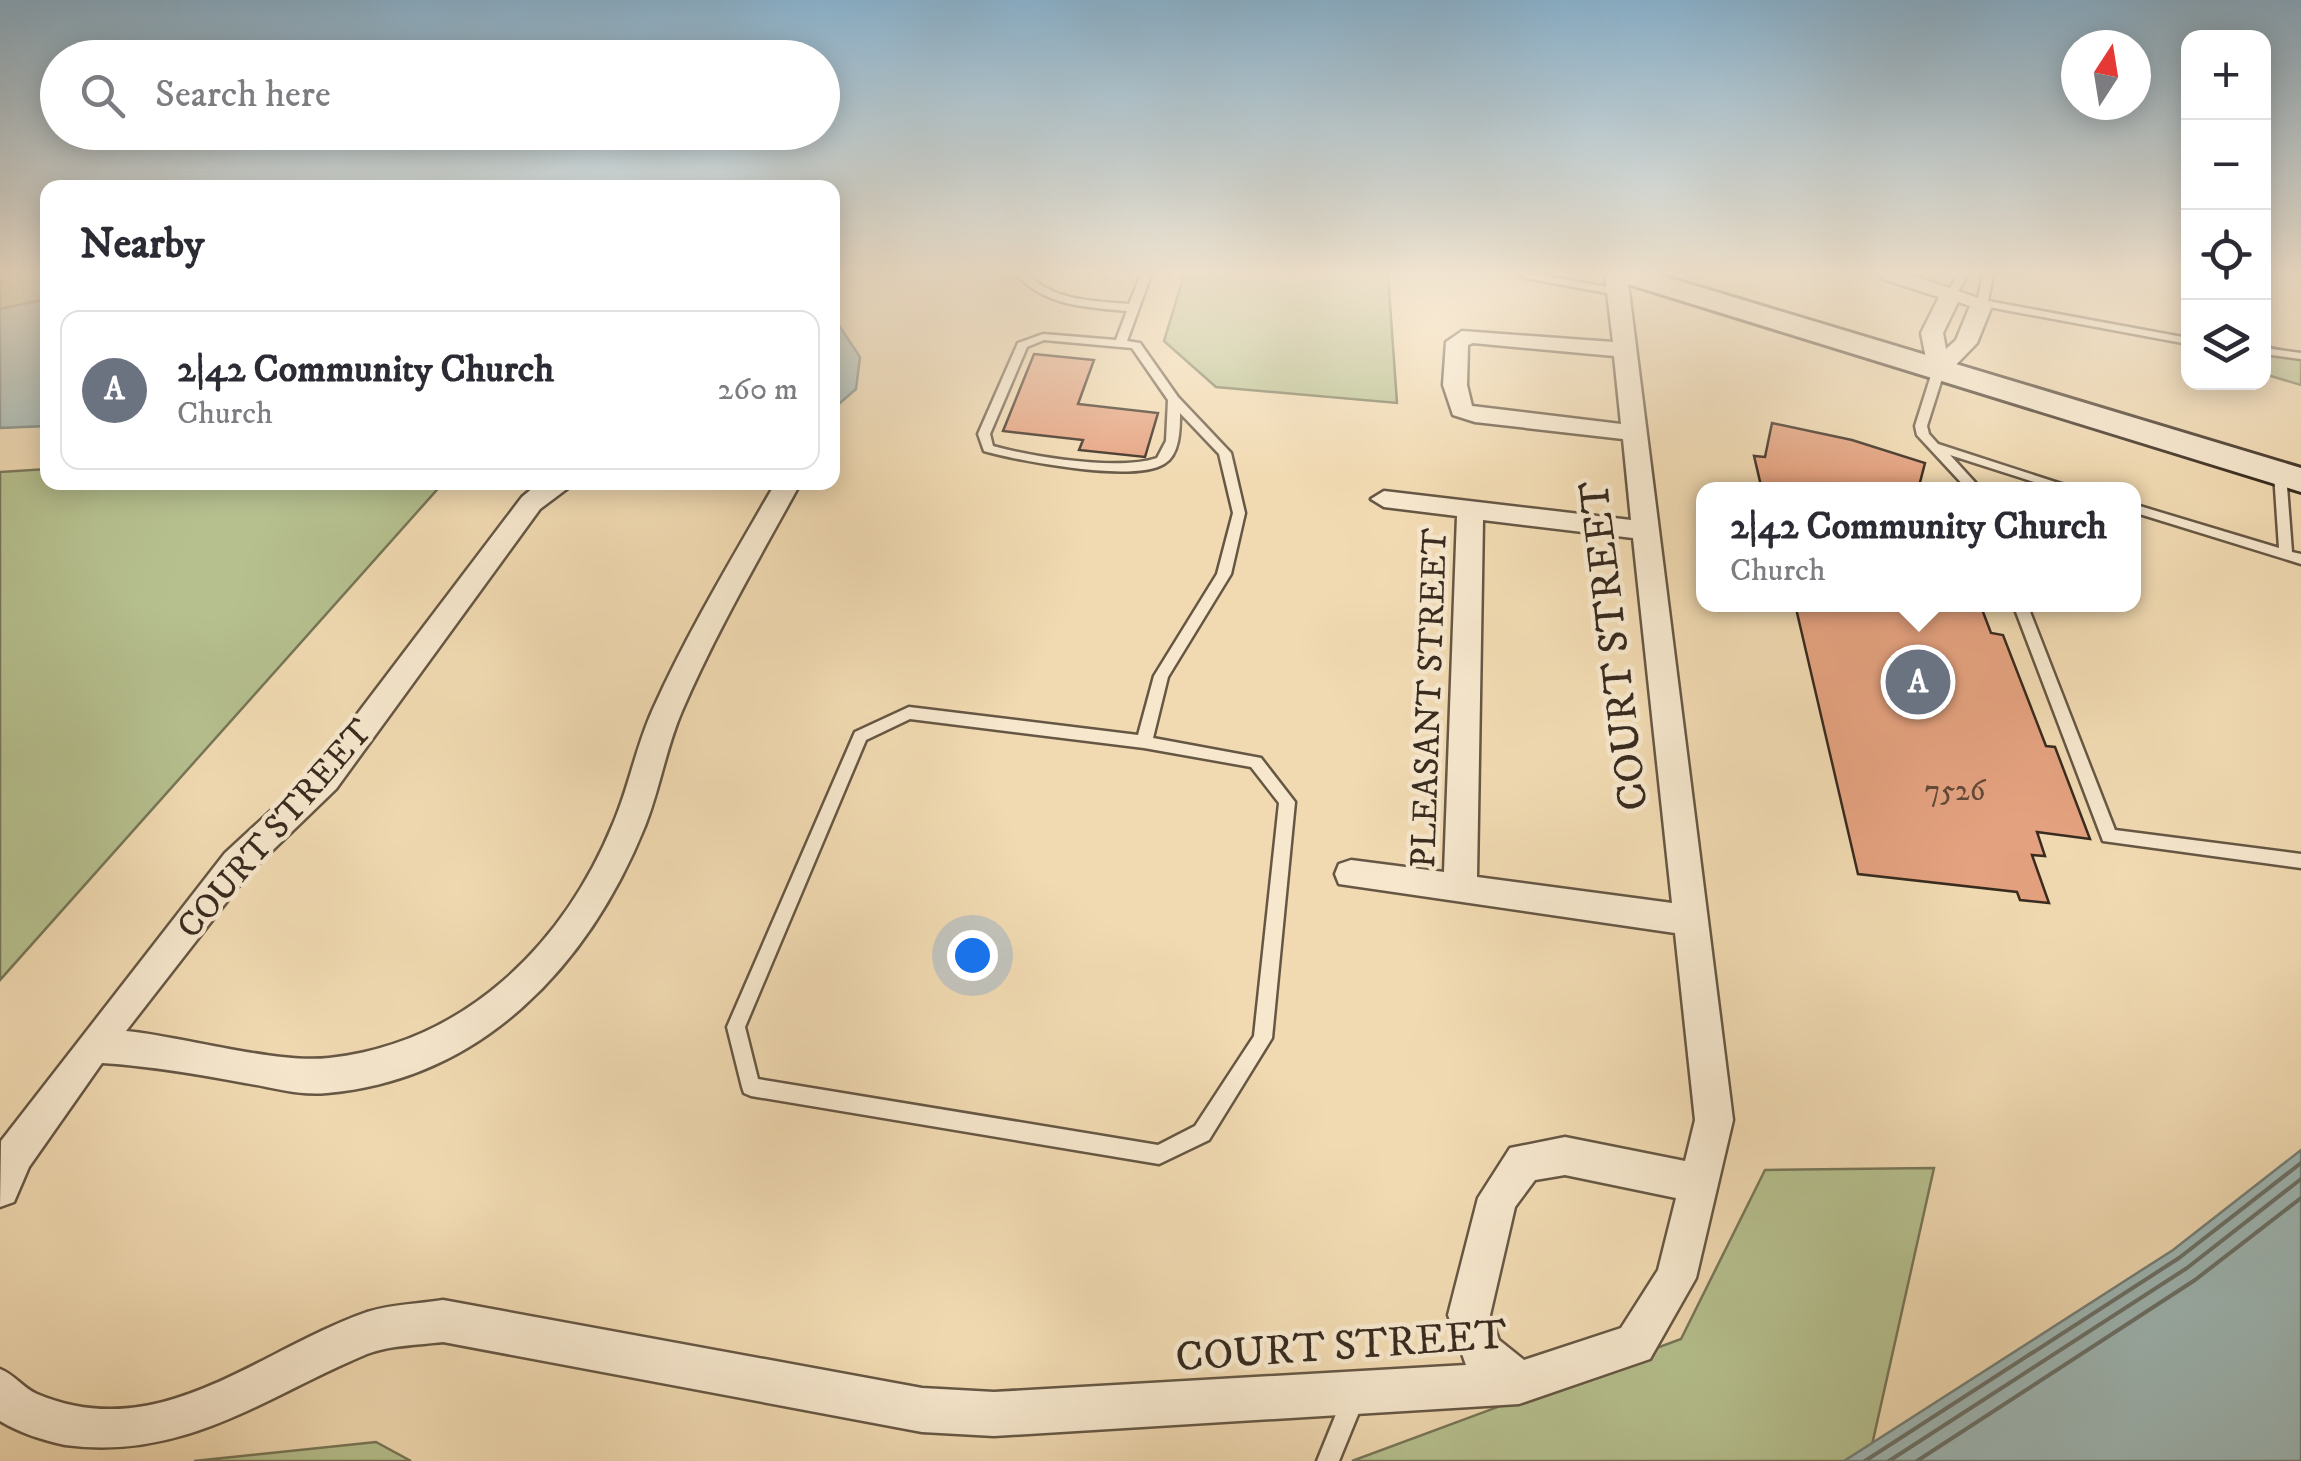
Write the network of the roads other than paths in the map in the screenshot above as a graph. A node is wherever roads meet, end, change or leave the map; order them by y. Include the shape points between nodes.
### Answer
1 (1026, 343) edge
2 (1129, 343) edge
3 (1457, 343) edge
4 (1549, 343) edge
5 (1624, 343) edge
6 (1846, 343) edge
7 (1934, 343) edge
8 (1966, 343) edge
9 (1624, 350) junction
10 (2271, 353) edge
11 (2301, 356) edge
12 (1938, 369) junction
13 (1174, 400) junction
14 (1636, 433) junction
15 (1933, 446) junction
16 (2291, 477) edge
17 (1968, 482) edge
18 (2048, 482) edge
19 (547, 490) edge
20 (785, 490) edge
21 (1384, 500) dead end
22 (1470, 510) junction
23 (2141, 510) edge
24 (1648, 531) junction
25 (2286, 555) junction
26 (2301, 559) edge
27 (2023, 612) edge
28 (1144, 742) junction
29 (2301, 861) edge
30 (1351, 874) dead end
31 (1460, 889) junction
32 (1692, 920) junction
33 (92, 1046) junction
34 (1699, 1183) junction
35 (0, 1188) edge
36 (1519, 1383) junction
37 (0, 1390) edge
38 (1356, 1392) junction
39 (1328, 1461) edge

1 - 13 lane via 983,442 1000,453 1158,463 1166,454
2 - 13 lane
3 - 14 street via 1455,385 1462,410
4 - 9 street
5 - 9 street, COURT STREET
6 - 12 main road
7 - 12 street
8 - 12 street
9 - 14 street, COURT STREET
10 - 11 lane
12 - 15 lane via 1922,426
12 - 16 main road
13 - 28 lane via 1225,454 1239,513 1224,574 1161,676
14 - 24 street, COURT STREET
15 - 17 lane
15 - 18 lane
16 - 25 lane
19 - 33 street, COURT STREET via 324,780 237,864
20 - 33 street via 667,708 628,829 551,963 515,999 426,1053 374,1070 323,1076
21 - 22 street
22 - 24 street
22 - 31 street, PLEASANT STREET
23 - 25 lane
24 - 32 street, COURT STREET
25 - 26 lane
27 - 29 lane via 2109,836
28 - 28 lane via 909,713 860,736 736,1028 751,1087 1159,1155 1202,1133 1263,1038 1287,802 1256,762
30 - 31 street
31 - 32 street
32 - 34 street, COURT STREET via 1714,1120
33 - 35 street, COURT STREET via 15,1154
34 - 36 street, COURT STREET via 1676,1278 1635,1344
34 - 36 street via 1565,1156 1524,1162 1498,1198 1469,1315 1482,1354
36 - 38 street, COURT STREET
37 - 38 street, COURT STREET via 12,1407 68,1426 141,1433 224,1408 364,1334 443,1320 922,1410 994,1414
38 - 39 lane

